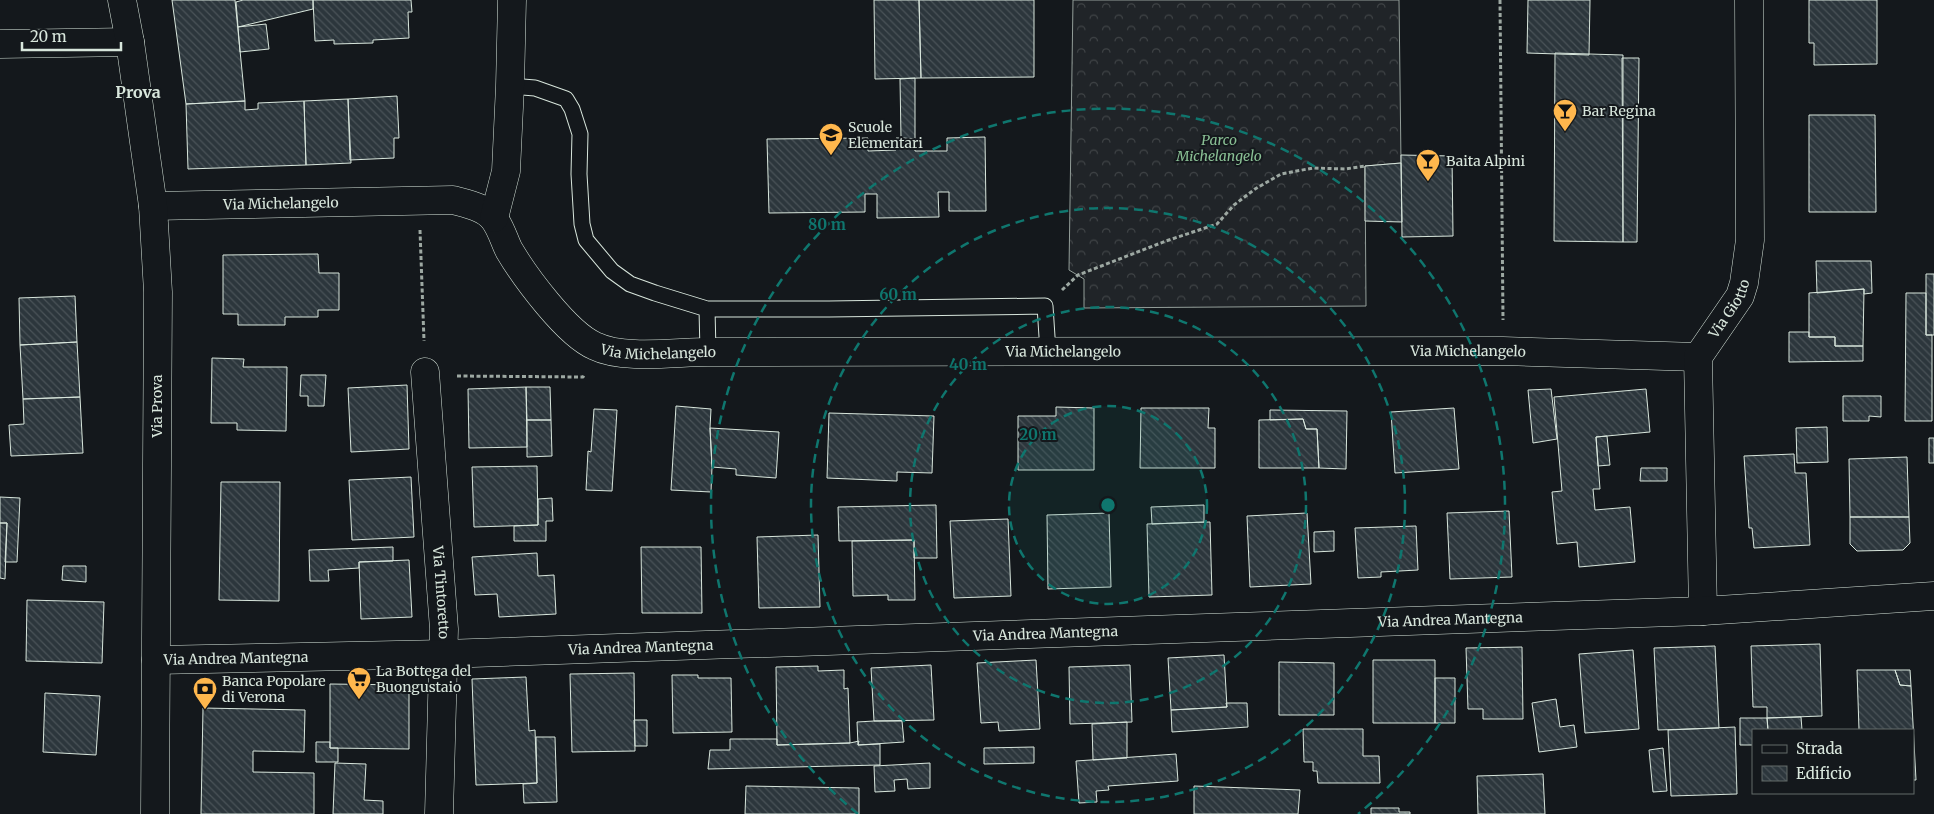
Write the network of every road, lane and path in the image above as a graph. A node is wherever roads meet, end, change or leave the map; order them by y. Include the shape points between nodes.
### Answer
1 (122, 0) edge
2 (512, 0) edge
3 (1500, 0) edge
4 (1750, 0) edge
5 (130, 42) junction
6 (0, 44) edge
7 (510, 86) junction
8 (1365, 166) dead end
9 (419, 202) junction
10 (153, 206) junction
11 (494, 218) junction
12 (1045, 306) junction
13 (707, 308) junction
14 (594, 346) junction
15 (1503, 351) junction
16 (708, 352) junction
17 (1048, 352) junction
18 (1698, 356) junction
19 (425, 372) junction
20 (1934, 596) edge
21 (1703, 611) junction
22 (444, 654) junction
23 (156, 660) junction
24 (154, 814) edge
25 (439, 814) edge

1 - 5 street, Via Prova
2 - 7 street
3 - 15 path
4 - 18 street, Via Giotto via 1750,240 1744,283 1740,296
5 - 6 street
5 - 10 street, Via Prova
7 - 11 street via 506,171
7 - 13 lane via 535,88 566,99 572,109 580,134 582,224 586,240 612,271 630,284
8 - 12 path via 1313,168 1281,174 1234,206 1217,224 1078,275
9 - 10 street, Via Michelangelo
9 - 11 street, Via Michelangelo via 454,200 475,206
9 - 19 path
10 - 23 street, Via Prova via 158,292
11 - 14 street, Via Michelangelo via 510,250 538,290 571,330
12 - 13 lane
12 - 17 lane
13 - 16 lane
14 - 16 street, Via Michelangelo via 619,354
14 - 19 path via 583,377 456,376
15 - 17 street, Via Michelangelo
15 - 18 street, Via Michelangelo
16 - 17 street, Via Michelangelo
18 - 21 street
19 - 22 street, Via Tintoretto
20 - 21 street, Via Andrea Mantegna
21 - 22 street, Via Andrea Mantegna
22 - 23 street, Via Andrea Mantegna
22 - 25 street, Via Tintoretto
23 - 24 street, Via Prova

